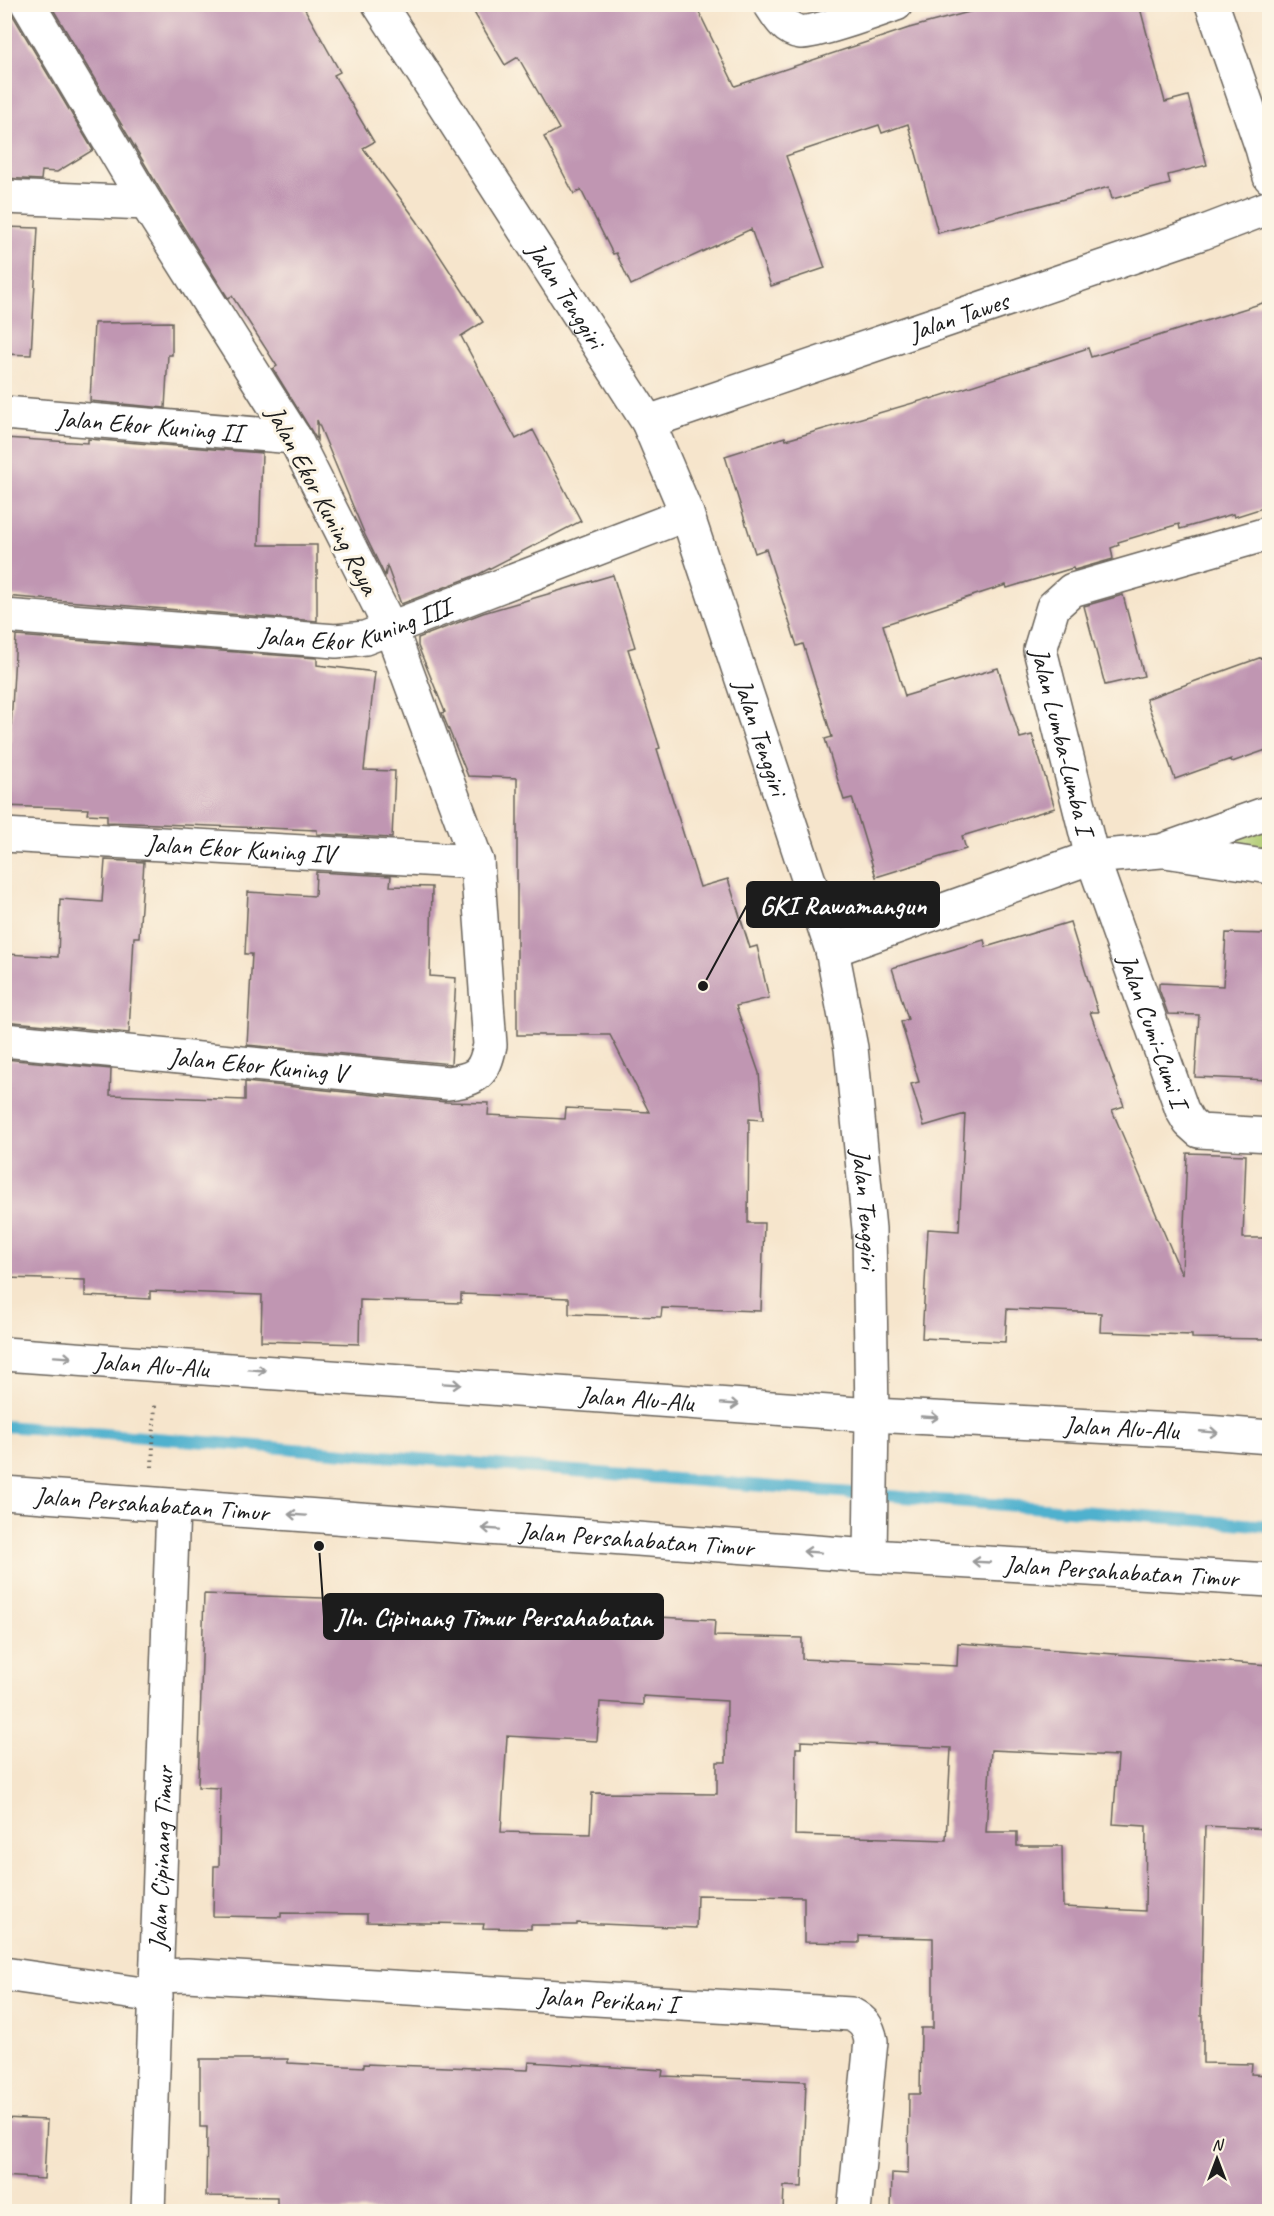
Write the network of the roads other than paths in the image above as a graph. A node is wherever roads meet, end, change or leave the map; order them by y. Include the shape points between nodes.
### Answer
1 (28, 4) edge
2 (379, 4) edge
3 (770, 4) edge
4 (896, 4) edge
5 (1212, 4) edge
6 (1269, 177) edge
7 (4, 197) edge
8 (146, 203) junction
9 (1269, 207) edge
10 (4, 413) edge
11 (648, 422) junction
12 (294, 436) junction
13 (687, 514) junction
14 (1269, 533) edge
15 (4, 616) edge
16 (391, 629) junction
17 (1269, 812) edge
18 (4, 835) edge
19 (1161, 851) junction
20 (1092, 857) junction
21 (477, 862) junction
22 (1269, 867) edge
23 (832, 950) junction
24 (4, 1040) edge
25 (490, 1045) joint
26 (1269, 1135) edge
27 (4, 1354) edge
28 (872, 1414) junction
29 (1269, 1437) edge
30 (4, 1493) edge
31 (173, 1506) junction
32 (870, 1542) junction
33 (1269, 1580) edge
34 (4, 1974) edge
35 (157, 1986) junction
36 (148, 2211) edge
37 (854, 2211) edge

1 - 8 street, Jalan Ekor Kuning Raya
2 - 11 street, Jalan Tenggiri
3 - 4 street via 784,25 801,33
5 - 6 street
7 - 8 street
8 - 12 street, Jalan Ekor Kuning Raya
9 - 11 street, Jalan Tawes
10 - 12 street, Jalan Ekor Kuning II
11 - 13 street, Jalan Tenggiri
12 - 16 street, Jalan Ekor Kuning Raya
13 - 16 street, Jalan Ekor Kuning III
13 - 23 street, Jalan Tenggiri
14 - 20 street, Jalan Lumba-Lumba I via 1072,590 1053,607 1040,650
15 - 16 street, Jalan Ekor Kuning III via 336,641 365,638
16 - 21 street, Jalan Ekor Kuning Raya
17 - 19 street
18 - 21 street, Jalan Ekor Kuning IV
19 - 20 street
19 - 22 street
20 - 23 street
20 - 26 street, Jalan Cumi-Cumi I via 1189,1122 1199,1131
21 - 25 street, Jalan Ekor Kuning Raya
23 - 28 street, Jalan Tenggiri via 851,1048 868,1229
24 - 25 street, Jalan Ekor Kuning V via 448,1083 475,1076 486,1064
27 -> 28 street, Jalan Alu-Alu
28 -> 29 street, Jalan Alu-Alu
28 - 32 street, Jalan Tenggiri
30 - 31 street, Jalan Persahabatan Timur
32 -> 31 street, Jalan Persahabatan Timur
31 - 35 street, Jalan Cipinang Timur
33 -> 32 street, Jalan Persahabatan Timur
34 - 35 street, Jalan Perikani I
35 - 36 street, Jalan Cipinang Timur
35 - 37 street, Jalan Perikani I via 187,1975 851,2014 868,2028 871,2041

